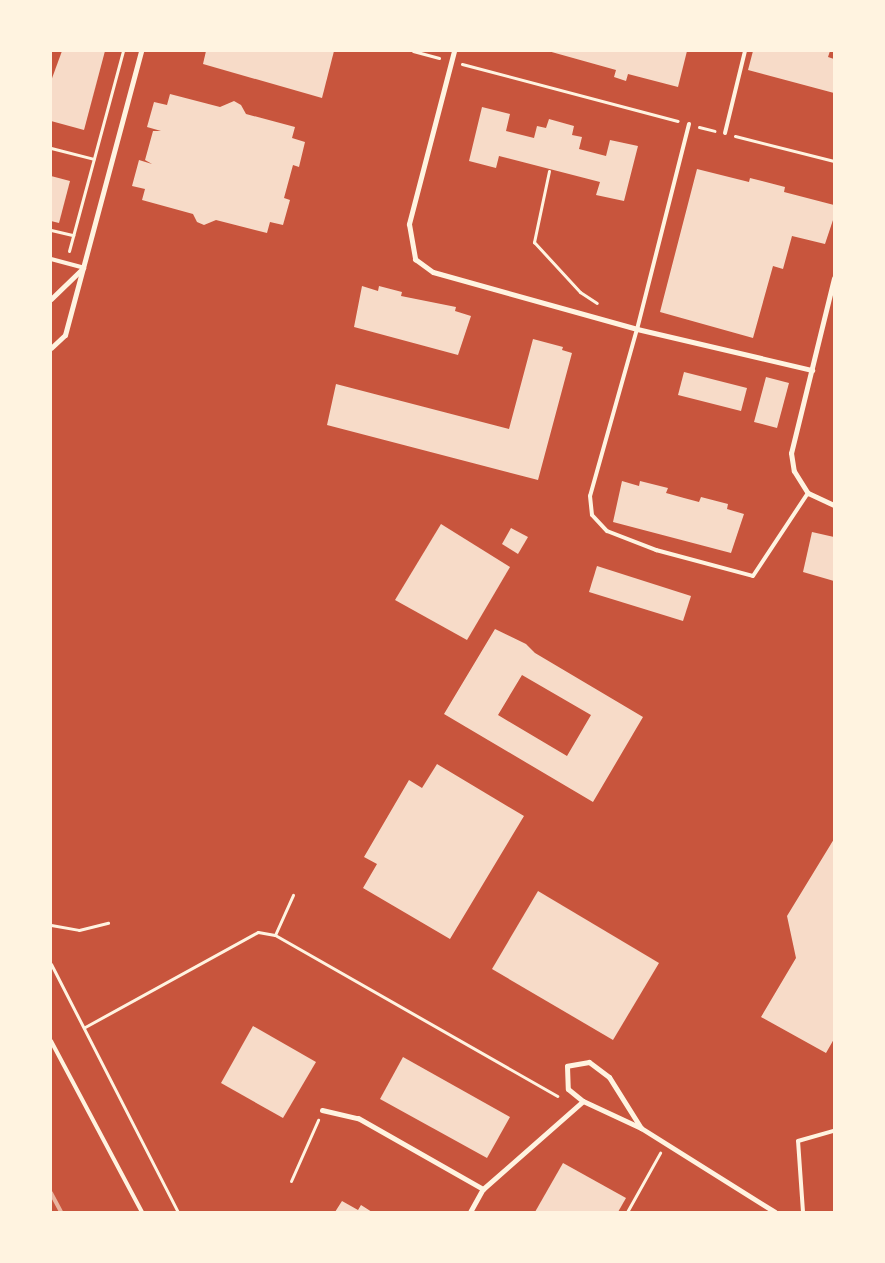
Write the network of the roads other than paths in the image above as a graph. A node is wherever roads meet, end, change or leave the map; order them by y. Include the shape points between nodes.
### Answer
1 (141, 51) edge
2 (454, 51) edge
3 (745, 51) edge
4 (689, 124) road end
5 (725, 133) road end
6 (51, 259) edge
7 (84, 268) junction
8 (834, 279) edge
9 (51, 299) edge
10 (637, 329) junction
11 (51, 348) edge
12 (812, 370) junction
13 (808, 493) junction
14 (834, 505) edge
15 (51, 1041) edge
16 (582, 1101) junction
17 (322, 1110) road end
18 (641, 1128) junction
19 (834, 1131) edge
20 (483, 1189) junction
21 (142, 1212) edge
22 (470, 1212) edge
23 (775, 1212) edge
24 (803, 1212) edge

1 - 7 street
2 - 10 street via 409,224 415,259 433,272
3 - 5 lane
4 - 10 lane
6 - 7 lane
7 - 9 street
7 - 11 street via 64,335
8 - 12 street
10 - 12 street
10 - 13 lane via 590,496 592,515 607,531 656,550 753,576
12 - 13 street via 791,453 794,471
13 - 14 street
15 - 21 lane
16 - 18 street
16 - 18 street via 568,1088 567,1066 589,1062 609,1077
16 - 20 street
17 - 20 street via 358,1118
18 - 23 street
19 - 24 lane via 798,1141
20 - 22 street

